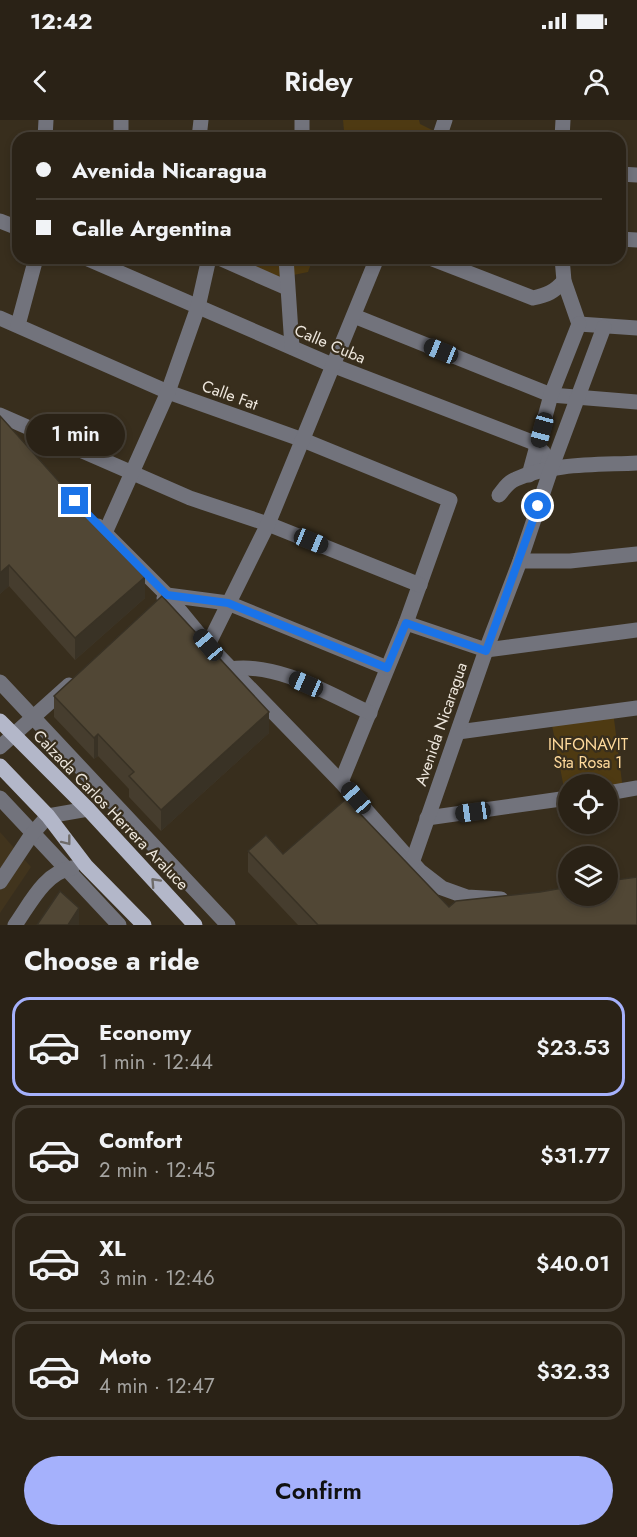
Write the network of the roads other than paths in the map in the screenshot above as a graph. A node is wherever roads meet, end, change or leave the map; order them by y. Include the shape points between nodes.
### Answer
1 (34, 264) edge
2 (100, 264) edge
3 (208, 264) edge
4 (233, 264) edge
5 (286, 264) edge
6 (375, 264) edge
7 (446, 264) edge
8 (562, 264) edge
9 (564, 281) junction
10 (287, 288) junction
11 (198, 307) junction
12 (354, 315) junction
13 (0, 318) edge
14 (579, 324) junction
15 (18, 325) junction
16 (604, 327) junction
17 (637, 328) edge
18 (292, 347) junction
19 (332, 365) junction
20 (168, 392) junction
21 (550, 395) junction
22 (577, 398) junction
23 (637, 402) edge
24 (0, 415) edge
25 (0, 420) edge
26 (16, 437) edge
27 (303, 440) junction
28 (537, 447) junction
29 (637, 463) edge
30 (551, 469) junction
31 (132, 473) junction
32 (529, 475) junction
33 (499, 495) dead end
34 (89, 516) edge
35 (268, 524) junction
36 (105, 533) junction
37 (637, 554) edge
38 (520, 561) junction
39 (420, 585) junction
40 (167, 595) junction
41 (228, 603) junction
42 (150, 610) edge
43 (406, 623) junction
44 (637, 630) edge
45 (208, 645) junction
46 (486, 651) junction
47 (387, 668) junction
48 (230, 669) junction
49 (84, 672) edge
50 (0, 682) edge
51 (637, 708) edge
52 (370, 713) junction
53 (33, 718) junction
54 (0, 721) edge
55 (459, 732) junction
56 (14, 736) junction
57 (0, 747) edge
58 (0, 766) edge
59 (341, 782) junction
60 (637, 788) edge
61 (618, 791) edge
62 (0, 798) edge
63 (558, 799) edge
64 (88, 809) junction
65 (48, 816) junction
66 (427, 818) junction
67 (32, 834) junction
68 (412, 863) junction
69 (86, 866) junction
70 (65, 869) junction
71 (0, 882) edge
72 (517, 896) edge
73 (15, 925) edge
74 (119, 925) edge
75 (144, 925) edge
76 (195, 925) edge
77 (228, 925) edge

1 - 15 street
2 - 11 street, Calle Cuba
3 - 11 street
4 - 10 street
5 - 10 street
6 - 12 street
7 - 9 street via 533,297 555,291
8 - 9 street
9 - 14 street
10 - 18 street
11 - 18 street, Calle Cuba
11 - 20 street
12 - 19 street
12 - 21 street
13 - 15 street, Calle Fat
14 - 16 street
14 - 21 street
15 - 20 street, Calle Fat
16 - 17 street
16 - 22 street, Avenida Nicaragua
18 - 19 street, Calle Cuba
19 - 27 street
19 - 28 street, Calle Cuba
20 - 27 street, Calle Fat
20 - 31 street
21 - 22 street
21 - 28 street
22 - 23 street
22 - 30 street, Avenida Nicaragua
24 - 31 street
25 - 26 street
27 - 35 street
27 - 39 street, Calle Fat via 450,500
28 - 30 street
28 - 32 street
29 - 30 street
30 - 32 street
30 - 38 street, Avenida Nicaragua
31 - 35 street via 190,498
31 - 36 street
32 - 33 street via 515,479
34 - 36 street
35 - 39 street
35 - 41 street
36 - 40 street
37 - 38 street
38 - 46 street, Avenida Nicaragua
39 - 43 street
40 - 41 street
40 - 42 street
40 - 45 street
41 - 45 street
41 - 47 street
43 - 46 street
43 - 47 street
44 - 46 street
45 - 48 street
46 - 55 street, Avenida Nicaragua
47 - 52 street
48 - 52 street via 246,666 284,674
48 - 59 street
49 - 53 street
50 - 53 street
51 - 55 street
52 - 59 street
53 - 56 street
53 - 77 street
54 - 56 main road, Calzada Carlos Herrera Araluce
55 - 66 street, Avenida Nicaragua
56 - 57 street
56 - 64 main road, Calzada Carlos Herrera Araluce
58 - 65 main road
59 - 68 street
60 - 61 street
62 - 67 street
63 - 66 street
64 - 65 street
76 -> 64 main road, Calzada Carlos Herrera Araluce
65 - 67 street
65 -> 69 main road
66 - 68 street, Avenida Nicaragua
67 - 70 street
67 - 71 street
68 - 72 street via 442,888 467,897
69 - 70 street
69 - 75 main road
70 - 73 street via 51,876
70 - 74 street

